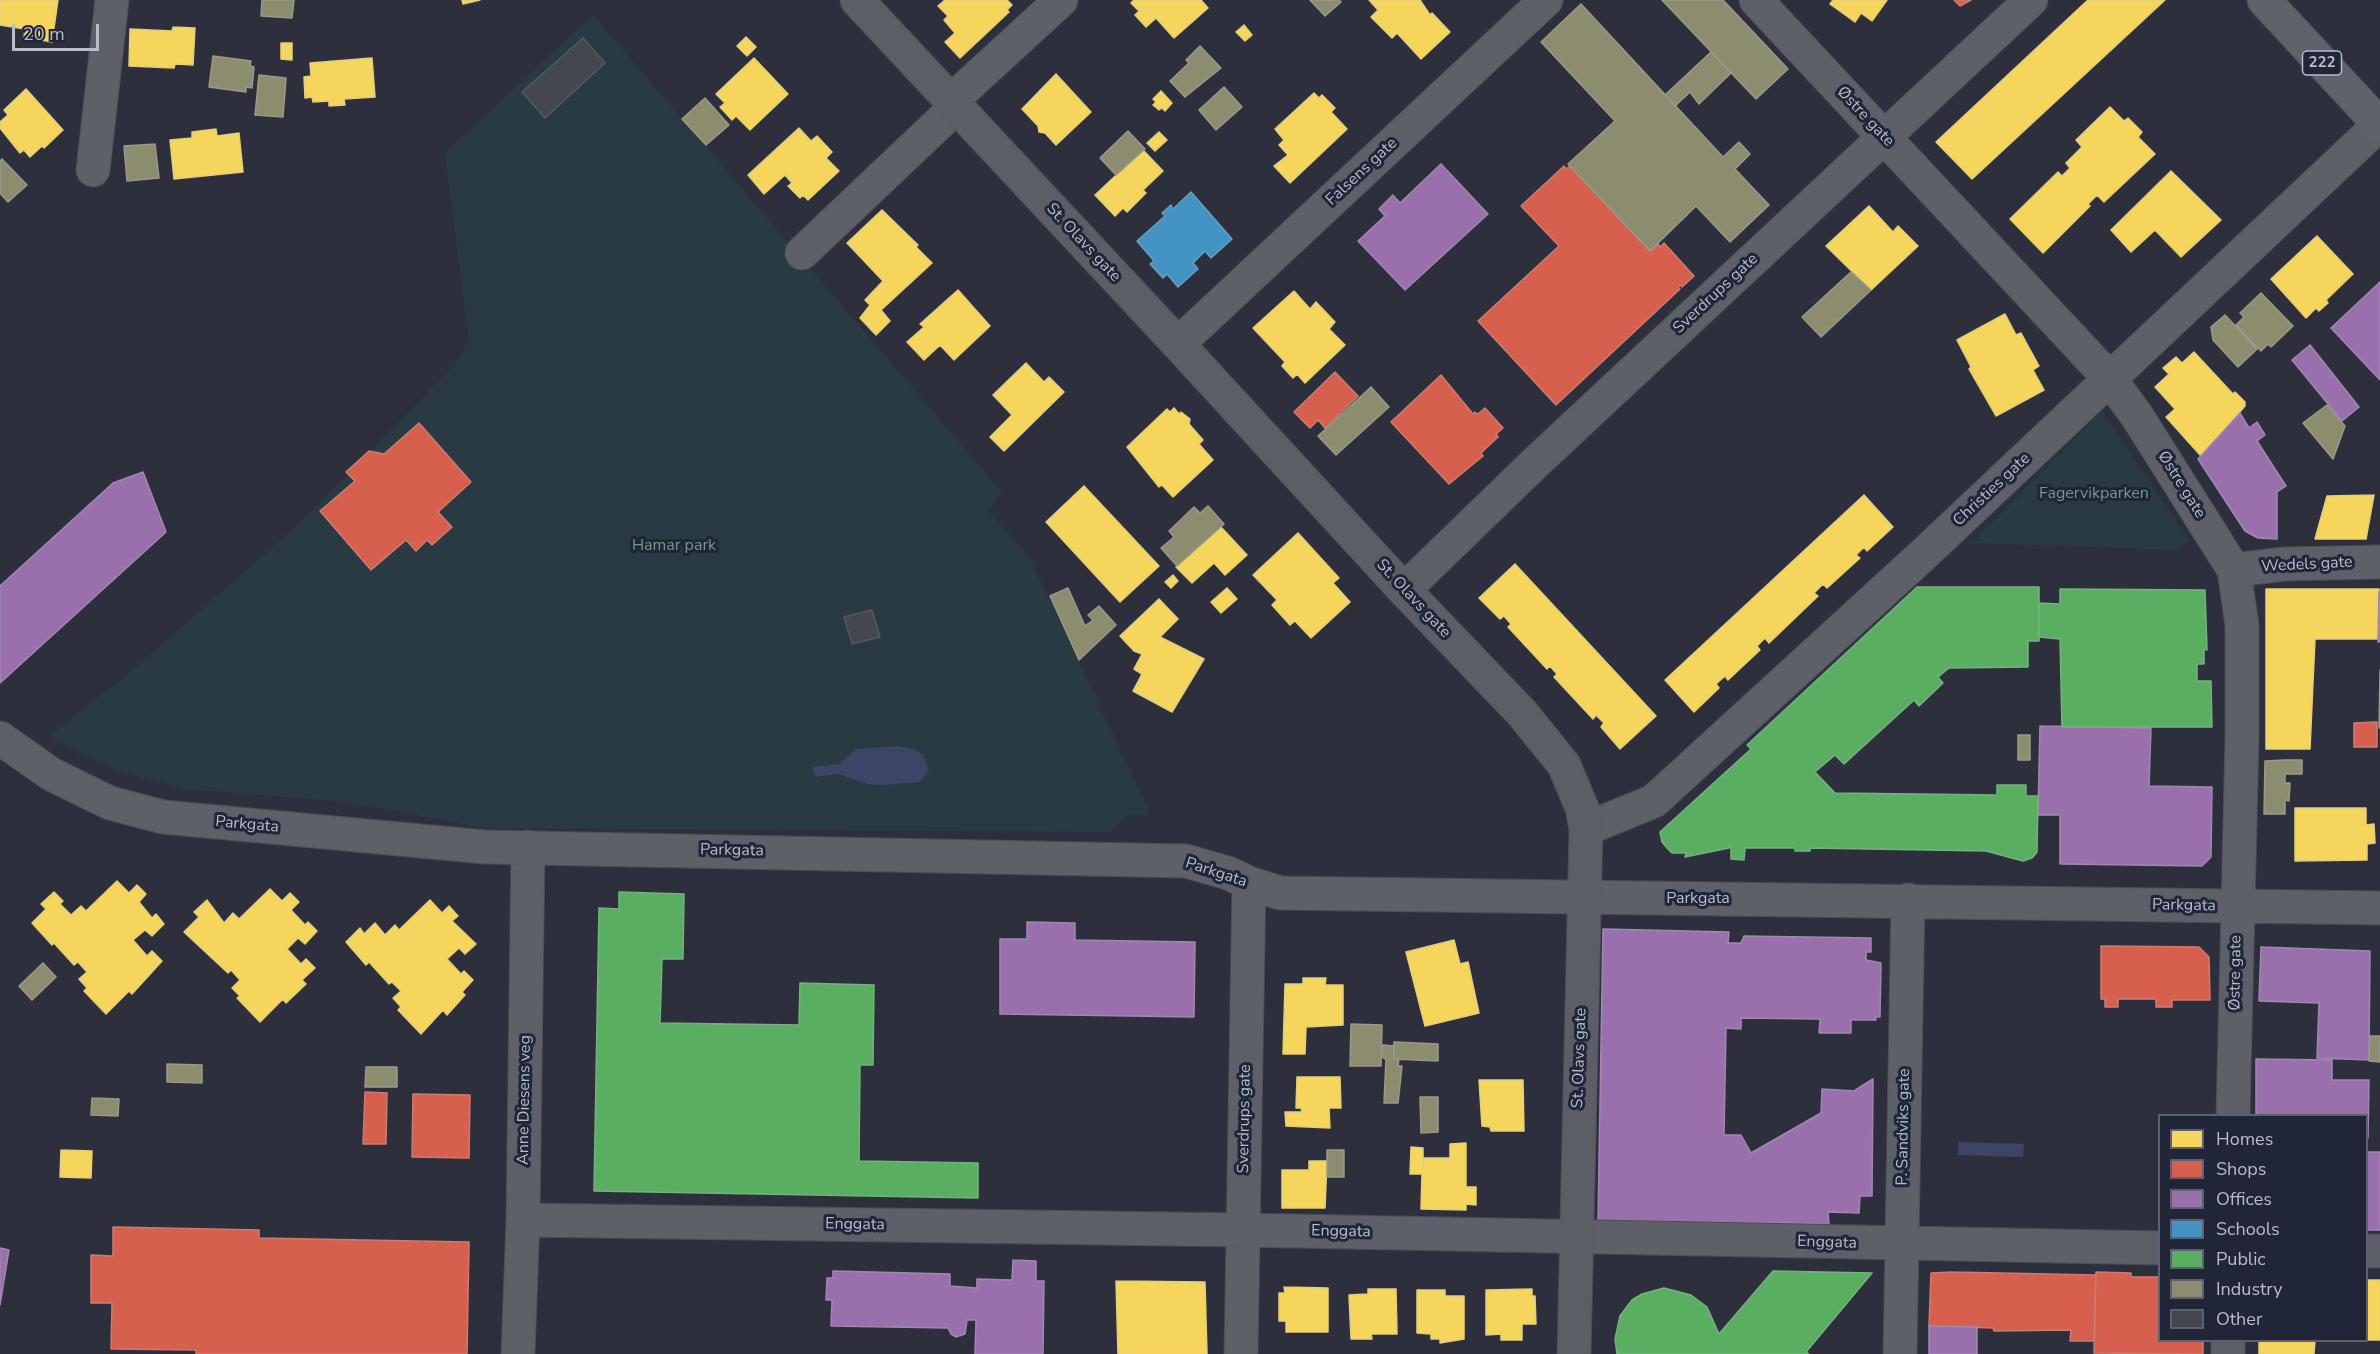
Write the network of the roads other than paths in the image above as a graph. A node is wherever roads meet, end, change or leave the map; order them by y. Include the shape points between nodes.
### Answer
1 (112, 0) edge
2 (857, 0) edge
3 (1061, 0) edge
4 (1546, 0) edge
5 (1756, 0) edge
6 (2031, 0) edge
7 (2264, 0) edge
8 (954, 104) junction
9 (2380, 125) edge
10 (1884, 137) junction
11 (93, 170) dead end
12 (802, 253) dead end
13 (1178, 344) junction
14 (2109, 378) junction
15 (2380, 562) edge
16 (2234, 570) junction
17 (1404, 590) junction
18 (0, 738) edge
19 (1586, 829) junction
20 (528, 847) junction
21 (1249, 883) junction
22 (1584, 898) junction
23 (1908, 900) junction
24 (2237, 908) junction
25 (2380, 908) edge
26 (2233, 1114) edge
27 (523, 1220) junction
28 (1244, 1230) junction
29 (1574, 1236) junction
30 (1901, 1245) junction
31 (2158, 1248) edge
32 (518, 1354) edge
33 (1241, 1354) edge
34 (1574, 1354) edge
35 (1900, 1354) edge

1 - 11 street
2 - 8 main road, St. Olavs gate
3 - 8 street
4 - 13 street, Falsens gate
5 - 10 street, Østre gate
6 - 10 street, Sverdrups gate
7 - 9 main road, 222
8 - 12 street
8 - 13 main road, St. Olavs gate
9 - 14 street, Christies gate
10 - 14 street, Østre gate
10 - 17 street, Sverdrups gate
13 - 17 main road, St. Olavs gate
14 - 16 street, Østre gate
14 - 19 street, Christies gate via 1654,801
15 - 16 street, Wedels gate via 2285,564
16 - 24 street, Østre gate via 2242,626
17 - 19 main road, St. Olavs gate via 1522,713 1564,765 1582,808
18 - 20 street, Parkgata via 51,774 110,803 163,818 485,847
19 - 22 main road, St. Olavs gate
20 - 21 street, Parkgata via 1185,861
20 - 27 street, Anne Diesens veg
21 - 22 street, Parkgata via 1280,893
21 - 28 street, Sverdrups gate
22 - 23 street, Parkgata
22 - 29 main road, St. Olavs gate
23 - 24 street, Parkgata
23 - 30 street, P. Sandviks gate
24 - 25 street, Parkgata
24 - 26 street, Østre gate
27 - 28 street, Enggata
27 - 32 street, Anne Diesens veg
28 - 29 street, Enggata
28 - 33 street, Sverdrups gate
29 - 30 street, Enggata
29 - 34 main road, St. Olavs gate
30 - 31 street, Enggata
30 - 35 street, P. Sandviks gate

